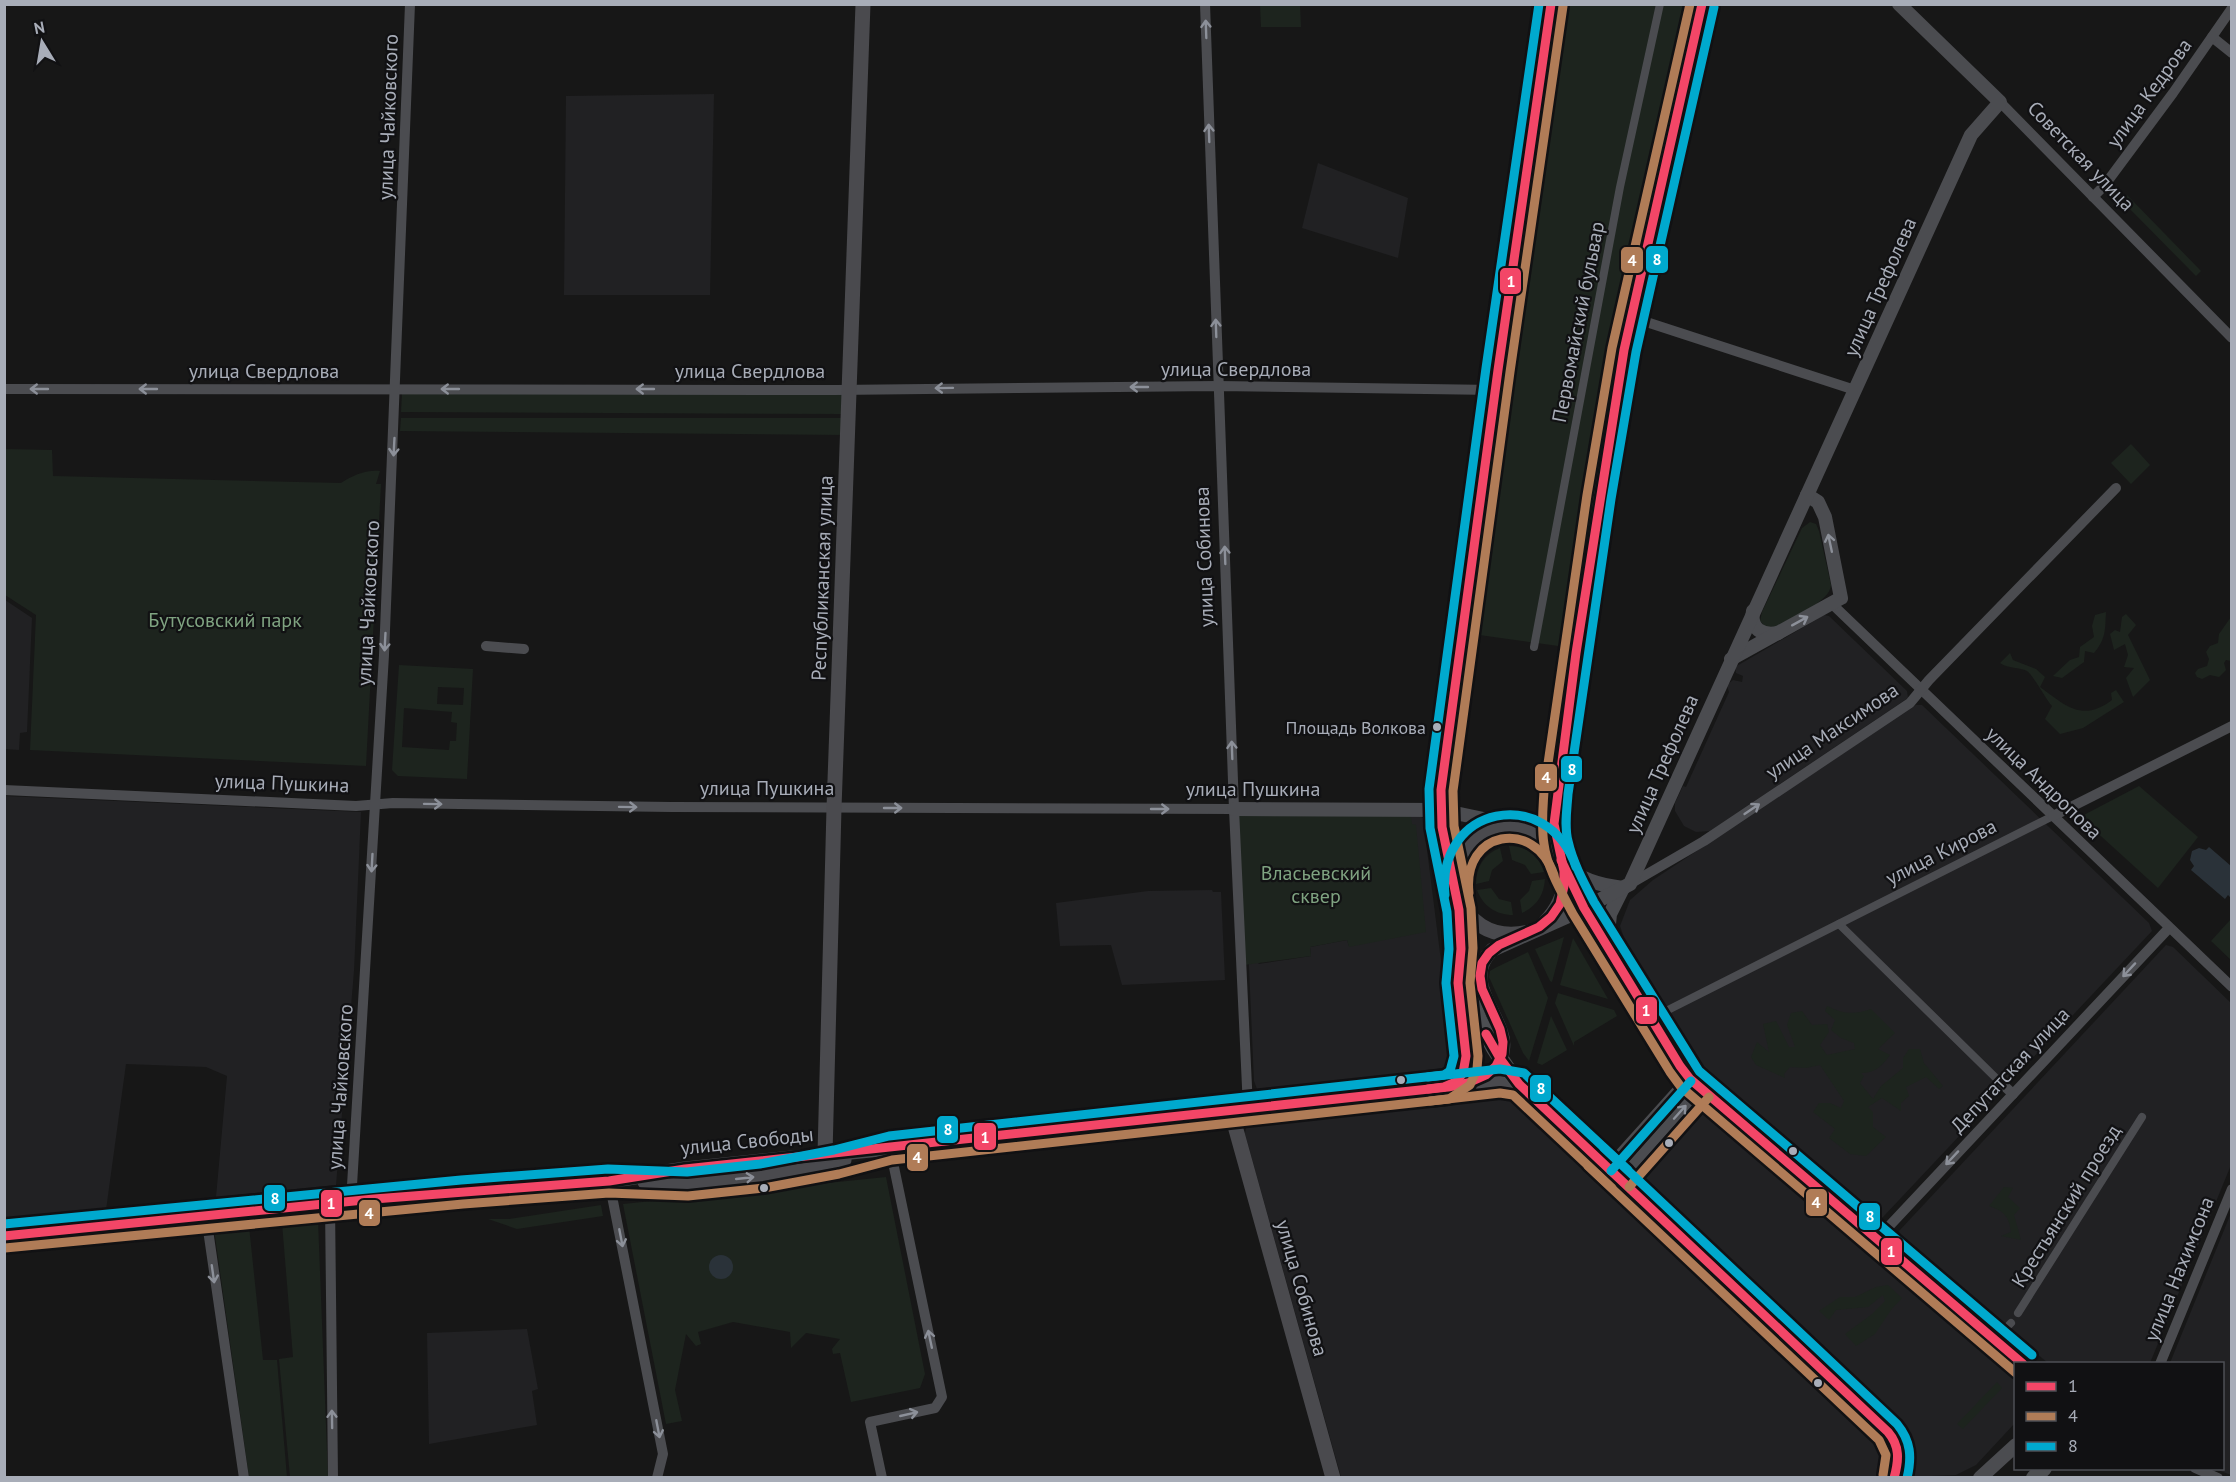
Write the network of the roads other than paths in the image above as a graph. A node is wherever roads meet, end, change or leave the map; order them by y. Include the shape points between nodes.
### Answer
1 (410, 4) edge
2 (862, 4) edge
3 (1205, 4) edge
4 (1551, 4) edge
5 (1660, 4) edge
6 (1702, 4) edge
7 (1899, 4) edge
8 (2232, 8) edge
9 (2212, 37) junction
10 (2232, 53) edge
11 (2000, 102) junction
12 (2093, 196) junction
13 (1631, 317) junction
14 (2232, 338) edge
15 (1218, 386) junction
16 (4, 389) edge
17 (396, 389) junction
18 (850, 390) junction
19 (1495, 390) junction
20 (1855, 390) junction
21 (2116, 488) dead end
22 (1807, 495) junction
23 (1837, 601) junction
24 (1753, 611) junction
25 (1779, 633) junction
26 (486, 646) dead end
27 (1534, 647) dead end
28 (524, 649) dead end
29 (1731, 659) junction
30 (1921, 690) junction
31 (2232, 726) edge
32 (4, 790) edge
33 (375, 804) junction
34 (834, 808) junction
35 (1234, 809) junction
36 (1440, 810) junction
37 (2053, 816) junction
38 (1528, 829) junction
39 (1560, 859) junction
40 (1626, 886) junction
41 (1457, 893) junction
42 (1584, 908) junction
43 (1839, 924) junction
44 (2169, 928) junction
45 (1534, 930) junction
46 (1606, 944) junction
47 (1461, 949) junction
48 (2232, 987) edge
49 (1666, 1011) dead end
50 (1501, 1060) junction
51 (2001, 1083) joint
52 (1470, 1084) junction
53 (1519, 1084) junction
54 (1695, 1084) junction
55 (1448, 1087) junction
56 (2013, 1094) junction
57 (1241, 1109) junction
58 (2142, 1117) dead end
59 (890, 1148) junction
60 (831, 1158) junction
61 (1614, 1174) junction
62 (686, 1176) junction
63 (609, 1180) junction
64 (2232, 1189) edge
65 (351, 1202) junction
66 (330, 1204) junction
67 (206, 1216) junction
68 (4, 1236) edge
69 (1878, 1238) junction
70 (2018, 1313) dead end
71 (2023, 1362) edge
72 (2161, 1362) edge
73 (2014, 1447) edge
74 (2200, 1470) edge
75 (244, 1478) edge
76 (333, 1478) edge
77 (657, 1478) edge
78 (882, 1478) edge
79 (1333, 1478) edge
80 (1894, 1478) edge
81 (1980, 1478) edge
82 (2218, 1478) edge

1 - 17 street, улица Чайковского
2 - 18 main road, Республиканская улица
15 -> 3 street, улица Собинова
4 - 19 main road
5 - 27 street, Первомайский бульвар via 1607,253
6 - 13 main road
7 - 11 street, Советская улица
8 - 9 street, улица Кедрова
9 - 10 street
9 - 12 street, улица Кедрова
11 - 12 street, Советская улица
11 - 20 street, улица Трефолева via 1971,135
12 - 14 street, Советская улица
13 - 20 street
13 - 39 main road via 1556,793 1554,824
15 -> 18 street, улица Свердлова
15 - 19 street, улица Свердлова
35 -> 15 street, улица Собинова
17 -> 16 street, улица Свердлова
18 -> 17 street, улица Свердлова
17 -> 33 street, улица Чайковского
18 - 34 main road, Республиканская улица
19 - 36 main road
20 - 22 street, улица Трефолева
21 - 30 street, улица Максимова
23 -> 22 street via 1824,517 1818,502
22 - 24 street, улица Трефолева
25 -> 23 street
23 - 30 street, улица Андропова via 1845,617
24 - 25 street via 1752,621 1757,630
24 - 29 street, улица Трефолева
25 - 29 street
26 - 28 street
29 - 40 street, улица Трефолева
30 - 37 street, улица Андропова
40 -> 30 street, улица Максимова via 1704,841 1910,703
31 - 37 street, улица Кирова
32 - 33 street, улица Пушкина
33 -> 34 street, улица Пушкина
33 -> 65 street, улица Чайковского
34 -> 35 street, улица Пушкина
34 - 60 main road, Республиканская улица
35 - 36 street, улица Пушкина
35 - 57 street, улица Собинова
36 - 38 street, улица Пушкина
36 - 41 main road
37 - 43 street, улица Кирова
37 - 44 street, улица Андропова
38 - 39 main road via 1547,840
38 - 41 main road via 1502,826 1469,845 1457,868
39 - 40 street via 1585,879 1606,886
39 - 42 main road
39 - 45 main road via 1565,878 1562,897 1553,914
40 - 42 street, улица Максимова
40 - 46 street, улица Трефолева via 1611,914
41 - 45 main road via 1467,915 1485,929 1506,935
41 - 47 main road
42 - 45 street
42 - 46 main road
43 - 49 street, улица Кирова
43 - 51 street
44 - 48 street, улица Андропова
44 -> 56 street, Депутатская улица
45 - 50 street via 1492,950 1481,964 1480,983 1502,1033
46 - 54 main road via 1680,1066
47 - 50 main road via 1466,983 1479,1022
47 - 55 main road via 1458,983 1466,1056 1460,1079
50 - 52 main road, улица Свободы via 1488,1074
50 - 53 main road
51 - 56 street
52 - 53 main road, улица Свободы
52 - 55 main road, улица Свободы
53 - 61 main road
61 -> 54 street
54 - 69 main road
55 - 57 main road, улица Свободы
56 -> 69 street, Депутатская улица
57 - 59 main road, улица Свободы
57 - 79 main road, улица Собинова via 1235,1126
58 - 70 street, Крестьянский проезд
59 - 60 main road, улица Свободы
78 -> 59 street via 870,1422 935,1408 942,1396
60 - 62 main road, улица Свободы
62 -> 60 main road, улица Свободы via 762,1176 813,1167
61 - 80 main road via 1888,1432 1899,1452
62 - 63 main road, улица Свободы
63 - 65 main road, улица Свободы
63 -> 77 street via 663,1454
64 - 72 street, улица Нахимсона
65 - 66 main road, улица Свободы
66 - 67 main road, улица Свободы
76 -> 66 street
67 - 68 main road, улица Свободы
67 -> 75 street
69 - 71 main road
73 - 81 street
74 - 82 street

